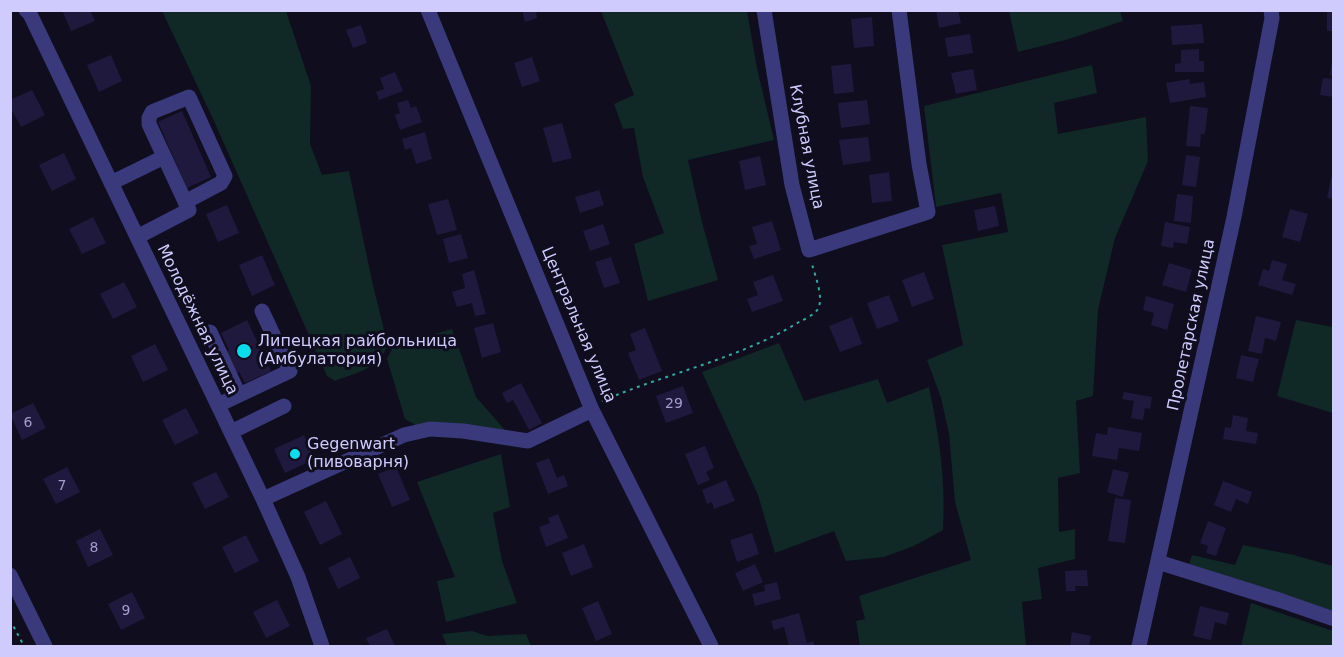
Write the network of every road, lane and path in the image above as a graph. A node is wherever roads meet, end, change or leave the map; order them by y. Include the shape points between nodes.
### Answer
1 (428, 10) edge
2 (764, 10) edge
3 (899, 10) edge
4 (1271, 10) edge
5 (28, 12) edge
6 (164, 157) junction
7 (111, 183) junction
8 (185, 202) junction
9 (137, 237) junction
10 (809, 250) junction
11 (262, 311) dead end
12 (210, 332) dead end
13 (239, 395) junction
14 (218, 405) junction
15 (284, 406) dead end
16 (592, 408) junction
17 (231, 432) junction
18 (263, 499) junction
19 (1158, 562) junction
20 (10, 575) edge
21 (1334, 619) edge
22 (10, 620) edge
23 (24, 646) edge
24 (45, 646) edge
25 (322, 646) edge
26 (711, 646) edge
27 (1139, 646) edge

1 - 16 street, Центральная улица
2 - 10 street, Клубная улица via 792,185
3 - 10 street via 928,212
4 - 19 street, Пролетарская улица via 1234,217
5 - 7 street, Молодёжная улица
6 - 7 street
6 - 8 street
6 - 8 street via 149,118 152,112 189,98 225,176 221,183
7 - 9 street, Молодёжная улица
8 - 9 street via 189,210
9 - 14 street, Молодёжная улица
10 - 16 path via 820,300 817,310 808,317 780,334 625,391
11 - 13 street via 290,371
12 - 13 street
13 - 14 street
14 - 17 street, Молодёжная улица
15 - 17 street
16 - 18 street via 528,441 430,429 404,435
16 - 26 street, Центральная улица
17 - 18 street, Молодёжная улица
18 - 25 street, Молодёжная улица via 298,577
19 - 21 street
19 - 27 street, Пролетарская улица
20 - 24 street
22 - 23 path

